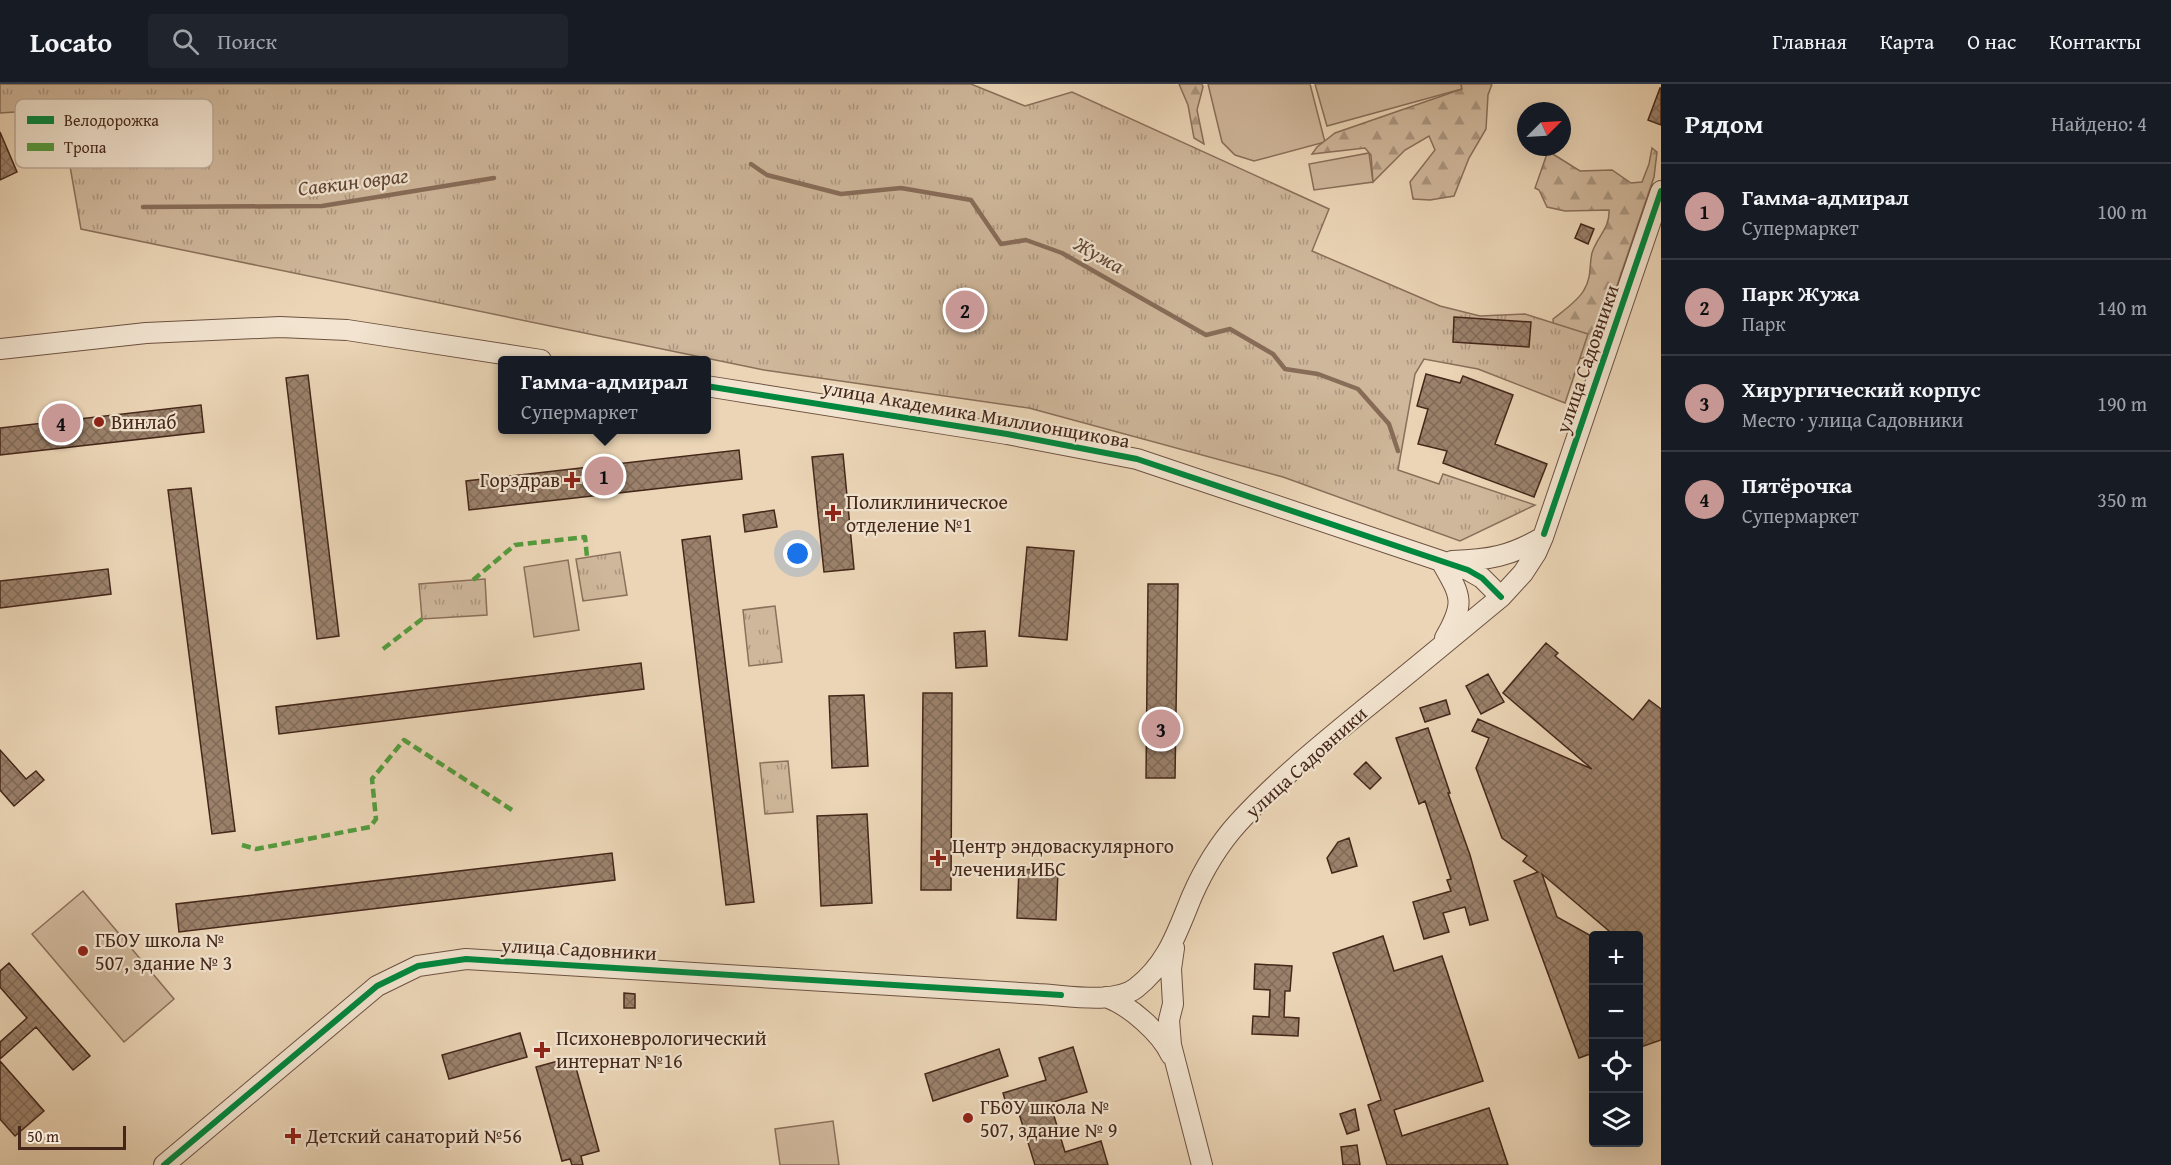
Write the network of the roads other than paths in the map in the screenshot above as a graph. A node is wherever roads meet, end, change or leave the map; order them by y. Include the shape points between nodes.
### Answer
1 (1661, 191) edge
2 (0, 349) edge
3 (515, 356) edge
4 (711, 387) edge
5 (1543, 537) junction
6 (1441, 561) junction
7 (1501, 597) junction
8 (1437, 650) junction
9 (1174, 941) junction
10 (1138, 986) junction
11 (1106, 997) junction
12 (1172, 1001) junction
13 (1138, 1017) junction
14 (1174, 1063) junction
15 (165, 1165) edge
16 (1202, 1165) edge

1 - 5 street, улица Садовники
2 - 3 street via 147,333 280,327 347,330
4 - 6 street, улица Академика Миллионщикова via 1137,459
5 - 6 street via 1495,558
5 - 7 street, улица Садовники via 1523,573
6 - 7 street, улица Академика Миллионщикова via 1482,578
6 - 8 street via 1460,603 1459,613
7 - 8 street, улица Садовники
8 - 9 street, улица Садовники via 1318,747 1237,823 1207,867
9 - 10 street, улица Садовники via 1158,966
9 - 12 street, улица Садовники
10 - 11 street, улица Садовники via 1128,993
10 - 12 street, улица Садовники via 1146,981 1164,983
10 - 13 street via 1131,1004
11 - 13 street, улица Садовники
11 - 15 street, улица Садовники via 466,959 418,966 377,986
12 - 13 street via 1164,1019 1158,1022
12 - 14 street via 1169,1030
13 - 14 street, улица Садовники via 1160,1038
14 - 16 street

